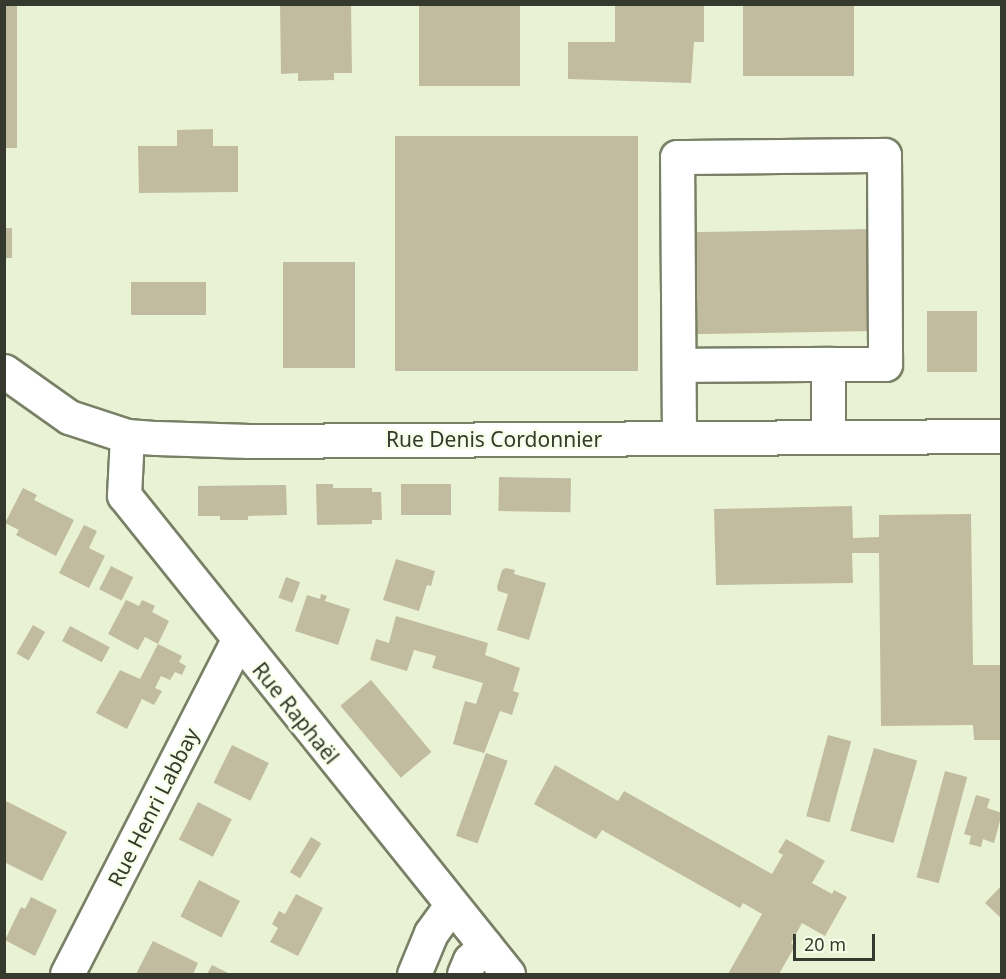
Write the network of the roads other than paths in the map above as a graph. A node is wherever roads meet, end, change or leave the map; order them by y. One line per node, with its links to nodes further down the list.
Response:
1 (828, 364): 2 (street); 2 (street); 6 (street)
2 (679, 365): 7 (street)
3 (4, 370): 4 (street, Rue Denis Cordonnier)
4 (127, 436): 7 (street, Rue Denis Cordonnier); 8 (street, Rue Raphaël)
5 (1002, 436): 6 (street, Rue Denis Cordonnier)
6 (828, 437): 7 (street, Rue Denis Cordonnier)
7 (679, 438)
8 (238, 640): 9 (street, Rue Raphaël); 11 (street, Rue Henri Labbay)
9 (451, 905): 10 (street, Rue Raphaël); 12 (street)
10 (485, 946): 13 (street); 14 (street, Rue Raphaël)
11 (67, 975)
12 (414, 975)
13 (464, 975)
14 (508, 975)

